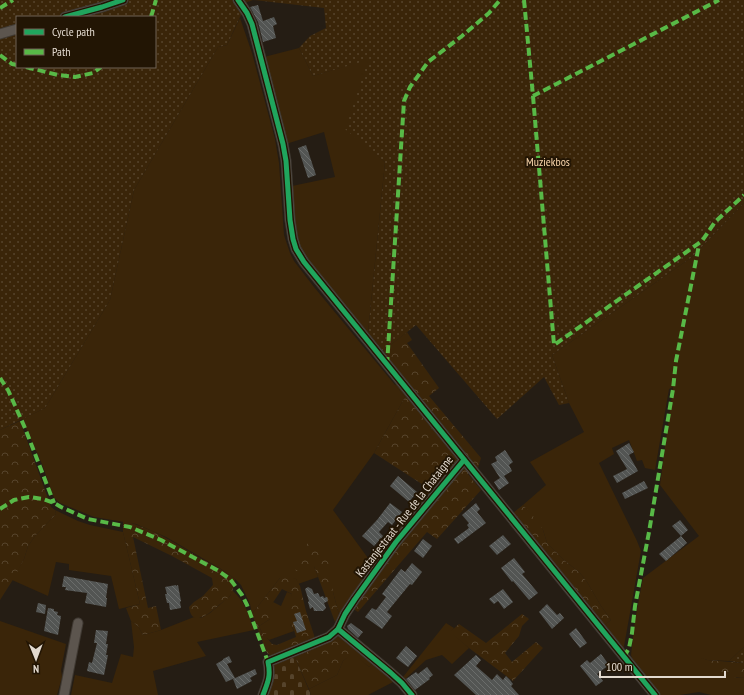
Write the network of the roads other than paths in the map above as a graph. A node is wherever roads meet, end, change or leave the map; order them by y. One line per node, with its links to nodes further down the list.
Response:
1 (123, 0): 3 (street)
2 (238, 0): 6 (street)
3 (69, 16)
4 (16, 29): 5 (street)
5 (0, 34)
6 (464, 460): 8 (street, Kastanjestraat - Rue de la Chataigne); 12 (street)
7 (78, 623): 9 (street)
8 (338, 629): 10 (street, Kastanjestraat - Rue de la Chataigne); 11 (street)
9 (64, 695)
10 (263, 695)
11 (412, 695)
12 (655, 695)

